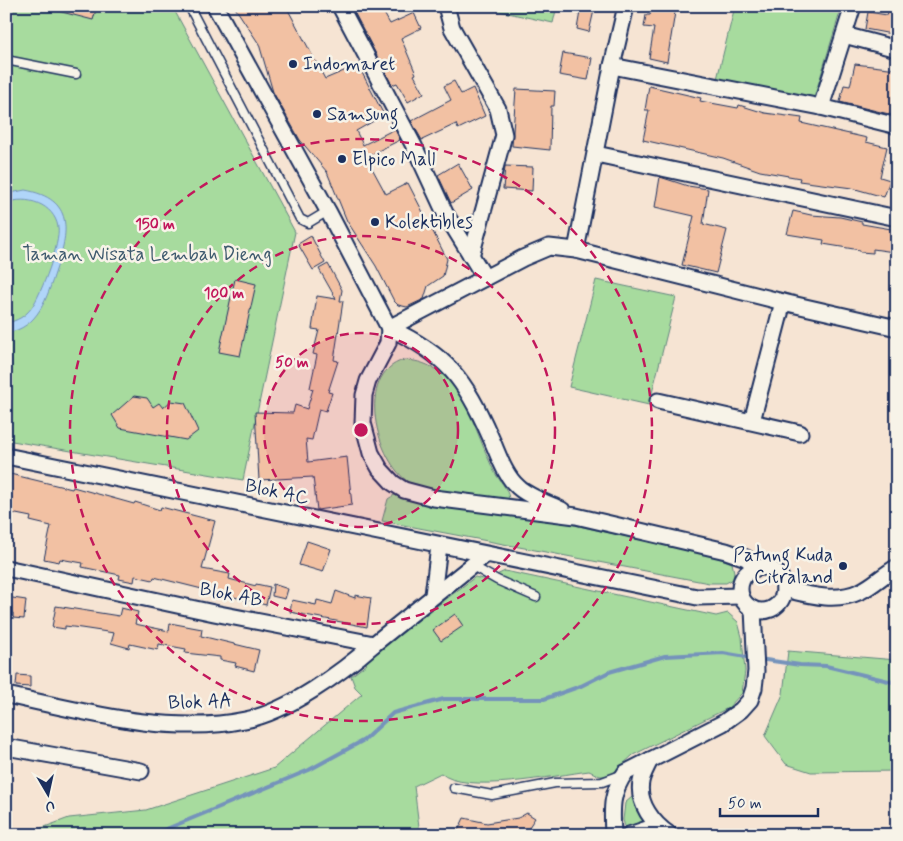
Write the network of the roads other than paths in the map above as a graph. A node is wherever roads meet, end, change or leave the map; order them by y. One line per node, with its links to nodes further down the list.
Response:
1 (189, 6): 15 (lane)
2 (215, 6): 15 (street)
3 (340, 6): 18 (street)
4 (446, 6): 18 (street)
5 (626, 6): 10 (street)
6 (853, 6): 7 (street)
7 (844, 35): 8 (street); 12 (street)
8 (897, 48)
9 (6, 60): 11 (lane)
10 (612, 66): 12 (street); 14 (street)
11 (76, 74)
12 (821, 108): 13 (street)
13 (897, 126)
14 (596, 154): 16 (street); 17 (street)
15 (328, 210): 21 (street)
16 (897, 218)
17 (576, 250): 19 (street); 20 (street)
18 (471, 256): 19 (street)
19 (485, 278): 21 (street)
20 (782, 302): 22 (street); 24 (street)
21 (389, 328): 27 (street); 28 (street)
22 (897, 328)
23 (658, 401): 24 (street)
24 (752, 421): 25 (street)
25 (800, 433)
26 (6, 456): 30 (street, Blok AC)
27 (518, 487): 28 (street); 29 (street)
28 (512, 509): 29 (street)
29 (576, 516): 35 (street)
30 (439, 546): 31 (street, Blok AC); 37 (street)
31 (484, 555): 32 (street); 39 (street, Blok AC)
32 (471, 565): 37 (street); 38 (lane)
33 (897, 567): 36 (street)
34 (6, 568): 41 (street, Blok AB)
35 (758, 568): 36 (street); 39 (street)
36 (784, 589): 40 (street)
37 (433, 595): 41 (street)
38 (536, 596)
39 (741, 596): 40 (street)
40 (753, 609): 44 (street)
41 (374, 644): 42 (street, Blok AA)
42 (6, 695)
43 (6, 747): 45 (street)
44 (650, 760): 46 (street); 48 (street)
45 (141, 772)
46 (625, 773): 47 (lane); 49 (street)
47 (454, 788)
48 (664, 830): 50 (street)
49 (613, 835)
50 (630, 835)

